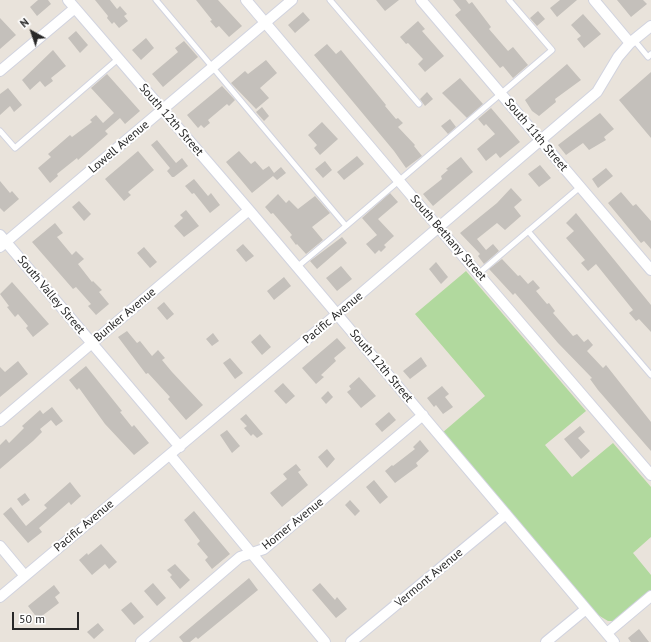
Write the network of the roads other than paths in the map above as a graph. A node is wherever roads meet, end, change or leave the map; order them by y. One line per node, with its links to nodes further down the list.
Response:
1 (156, 0): 14 (lane)
2 (246, 0): 9 (street, South Bethany Street)
3 (292, 0): 9 (street, Lowell Avenue)
4 (330, 0): 17 (lane)
5 (421, 0): 16 (street, South 11th Street)
6 (509, 0): 16 (lane)
7 (594, 0): 11 (street)
8 (72, 4): 13 (street, South 12th Street); 15 (street)
9 (265, 23): 14 (street, Lowell Avenue); 21 (street, South Bethany Street)
10 (651, 26): 11 (street, Pacific Avenue)
11 (632, 42): 12 (lane); 20 (street, Pacific Avenue)
12 (651, 54)
13 (118, 59): 18 (street, South 12th Street); 19 (lane)
14 (213, 68): 18 (street, Lowell Avenue); 24 (lane)
15 (0, 71)
16 (501, 95): 20 (street, South 11th Street); 21 (lane)
17 (419, 104)
18 (163, 111): 23 (street, South 12th Street); 27 (street, Lowell Avenue)
19 (0, 131)
20 (540, 140): 22 (street, South 11th Street); 25 (street, Pacific Avenue)
21 (399, 181): 24 (lane); 25 (street, South Bethany Street)
22 (580, 187): 26 (lane); 29 (street, South 11th Street)
23 (249, 210): 28 (street, South 12th Street); 32 (street, Bunker Avenue)
24 (346, 226): 28 (lane)
25 (438, 227): 30 (street, South Bethany Street); 31 (street, Pacific Avenue)
26 (528, 231): 30 (lane); 33 (lane)
27 (2, 241): 32 (street, South Valley Street)
28 (297, 266): 31 (street, South 12th Street)
29 (651, 270)
30 (478, 274): 38 (street, South Bethany Street)
31 (337, 314): 34 (street, South 12th Street); 36 (street, Pacific Avenue)
32 (92, 343): 35 (street, Bunker Avenue); 36 (street, South Valley Street)
33 (651, 375)
34 (423, 415): 39 (street, South 12th Street); 41 (street, Homer Avenue)
35 (0, 421)
36 (180, 447): 37 (street, Pacific Avenue)
37 (170, 455): 41 (street); 42 (street, Pacific Avenue)
38 (651, 475)
39 (506, 514): 45 (street, South 12th Street); 49 (street, Vermont Avenue)
40 (0, 546): 42 (street)
41 (252, 554): 47 (street, Homer Avenue); 48 (street)
42 (25, 576): 44 (street, Pacific Avenue)
43 (651, 596): 46 (street)
44 (0, 597)
45 (586, 609): 46 (street, South 12th Street); 50 (street)
46 (607, 633): 51 (street, South 12th Street)
47 (141, 642)
48 (325, 642)
49 (351, 642)
50 (546, 642)
51 (614, 642)

